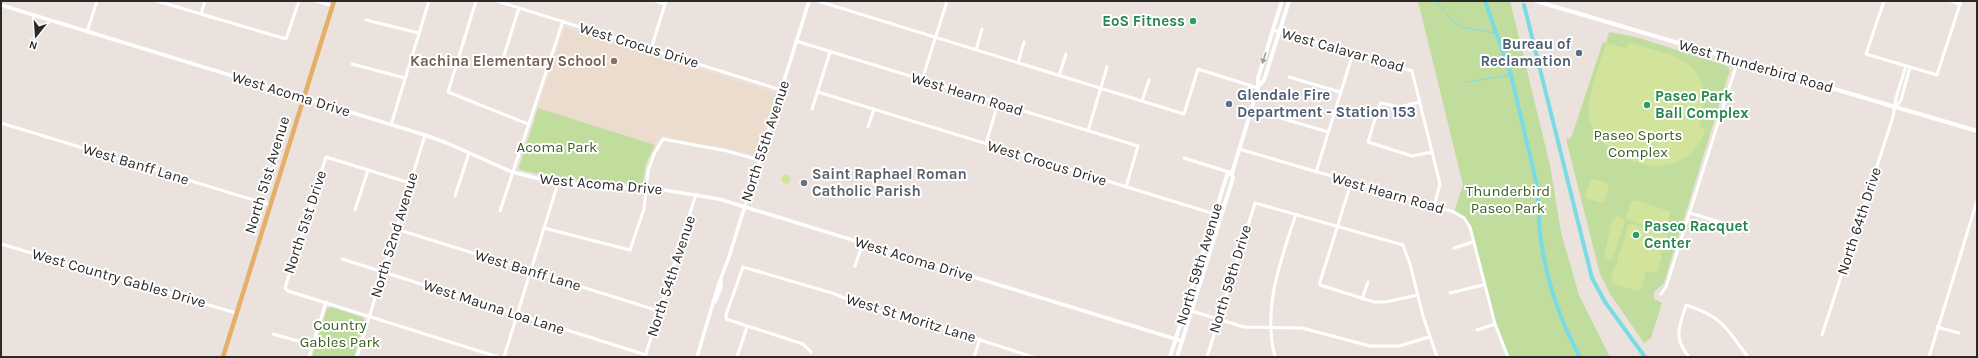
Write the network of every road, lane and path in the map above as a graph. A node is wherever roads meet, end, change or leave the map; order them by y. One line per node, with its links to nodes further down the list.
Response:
1 (97, 1): 29 (street)
2 (157, 1): 23 (street)
3 (205, 1): 23 (street)
4 (299, 1): 23 (street)
5 (316, 1): 20 (street)
6 (430, 1): 30 (street)
7 (476, 1): 67 (street)
8 (497, 1): 22 (street, West Crocus Drive)
9 (655, 1): 19 (street)
10 (809, 1): 32 (street, North 55th Avenue)
11 (818, 1): 31 (street)
12 (947, 1): 31 (street)
13 (1282, 1): 27 (main road, North 59th Avenue)
14 (1289, 1): 28 (main road, North 59th Avenue)
15 (1536, 1): 39 (main road, West Thunderbird Road)
16 (1884, 1): 43 (street)
17 (1951, 1): 18 (street)
18 (1960, 2): 45 (street)
19 (666, 3): 34 (street)
20 (334, 4): 58 (main road, North 51st Avenue)
21 (1, 5): 29 (street, West Acoma Drive)
22 (519, 8): 25 (street, West Crocus Drive); 40 (street)
23 (201, 14)
24 (366, 20): 30 (street)
25 (563, 21): 34 (street, West Crocus Drive); 67 (street)
26 (982, 29): 35 (street)
27 (1273, 30): 28 (street, West Calavar Road); 53 (main road, North 59th Avenue, one-way to 53)
28 (1279, 31): 37 (street, West Calavar Road); 53 (main road, North 59th Avenue)
29 (87, 32): 58 (street, West Acoma Drive)
30 (419, 33): 48 (street)
31 (936, 38): 35 (street); 49 (street)
32 (796, 41): 36 (street, West Hearn Road); 55 (street, North 55th Avenue)
33 (1024, 42): 41 (street)
34 (651, 49): 55 (street, West Crocus Drive)
35 (976, 50): 41 (street)
36 (830, 52): 49 (street, West Hearn Road); 56 (street)
37 (1353, 53): 57 (street); 60 (street, West Calavar Road)
38 (1066, 54): 46 (street)
39 (1738, 60): 62 (main road, West Thunderbird Road); 97 (street)
40 (502, 62)
41 (1018, 63): 46 (street)
42 (352, 64): 48 (street)
43 (1906, 66): 45 (street); 51 (street, North 64th Drive)
44 (1107, 67): 54 (street)
45 (1910, 67): 52 (street, North 64th Drive)
46 (1059, 76): 54 (street)
47 (1289, 77): 57 (street)
48 (405, 78): 68 (street)
49 (922, 80): 61 (street, West Hearn Road)
50 (1148, 80): 59 (street)
51 (1900, 82): 52 (street); 62 (street, North 64th Drive)
52 (1906, 84): 62 (street, North 64th Drive)
53 (1258, 88): 59 (street); 75 (main road, North 59th Avenue)
54 (1101, 89): 59 (street); 70 (street)
55 (781, 90): 79 (street, North 55th Avenue)
56 (818, 92): 63 (street); 64 (street, West Crocus Drive)
57 (1340, 92): 72 (street)
58 (304, 98): 68 (street, West Acoma Drive); 92 (main road, North 51st Avenue)
59 (1142, 101)
60 (1420, 102): 76 (street); 76 (street)
61 (998, 103): 70 (street, West Hearn Road); 74 (street)
62 (1896, 107): 71 (main road, West Thunderbird Road); 134 (street, North 64th Drive)
63 (812, 109)
64 (874, 109): 69 (street); 74 (street, West Crocus Drive)
65 (1278, 117): 72 (street)
66 (1, 123): 92 (street, West Banff Lane)
67 (528, 124): 81 (street)
68 (391, 125): 73 (street, West Acoma Drive)
69 (868, 127)
70 (1088, 130): 87 (street, West Hearn Road)
71 (1977, 130)
72 (1328, 132): 82 (street)
73 (425, 135): 77 (street, West Acoma Drive); 84 (street, North 52nd Avenue)
74 (986, 144): 87 (street, West Crocus Drive)
75 (1239, 150): 82 (street, West Hearn Road); 83 (main road, North 59th Avenue)
76 (1432, 152): 94 (street)
77 (469, 153): 81 (street, West Acoma Drive); 90 (street)
78 (1184, 158): 83 (street)
79 (759, 160): 88 (street); 93 (street, North 55th Avenue)
80 (368, 170): 84 (street); 95 (street); 119 (street, North 51st Drive)
81 (512, 172): 85 (street, West Acoma Drive); 96 (street)
82 (1316, 172): 86 (street, West Hearn Road)
83 (1232, 173): 98 (main road, North 59th Avenue); 100 (main road, North 59th Avenue)
84 (410, 183): 103 (street, North 52nd Avenue)
85 (558, 183): 88 (street, West Acoma Drive); 102 (street)
86 (1351, 183): 94 (street, West Hearn Road); 101 (street)
87 (1126, 187): 98 (street, West Crocus Drive)
88 (646, 189): 89 (street, West Acoma Drive); 102 (street)
89 (696, 194): 93 (street, West Acoma Drive); 121 (street, North 54th Avenue)
90 (455, 196)
91 (1977, 201): 129 (street)
92 (270, 205): 123 (main road, North 51st Avenue)
93 (744, 206): 106 (street, West Acoma Drive); 147 (street, North 55th Avenue)
94 (1434, 206): 105 (street, West Hearn Road)
95 (355, 210)
96 (500, 211)
97 (1690, 213): 104 (street); 116 (street)
98 (1214, 214): 100 (street, West Crocus Drive); 120 (main road, North 59th Avenue)
99 (1296, 214): 101 (street); 126 (street, North 59th Drive); 130 (street)
100 (1221, 216): 122 (main road, North 59th Avenue)
101 (1337, 226): 117 (street); 118 (street)
102 (544, 228): 111 (street)
103 (396, 229): 111 (street, West Banff Lane); 112 (street, North 52nd Avenue)
104 (1749, 231)
105 (1473, 242): 108 (street); 114 (street, West Hearn Road)
106 (863, 243): 110 (street); 137 (street, West Acoma Drive)
107 (1, 244): 123 (street, West Country Gables Drive)
108 (1454, 248)
109 (342, 259): 112 (street, West Mauna Loa Lane)
110 (855, 266)
111 (531, 271): 121 (street, West Banff Lane); 124 (street)
112 (382, 272): 124 (street, West Mauna Loa Lane); 125 (street, North 52nd Avenue)
113 (1368, 282): 118 (street)
114 (1484, 285): 115 (street); 127 (street, West Hearn Road)
115 (1450, 293)
116 (1661, 294)
117 (1418, 296): 118 (street); 135 (street)
118 (1362, 299)
119 (326, 302): 125 (street); 139 (street)
120 (1185, 309): 122 (street); 137 (main road, North 59th Avenue)
121 (659, 311): 141 (street, North 54th Avenue)
122 (1191, 311): 126 (street); 138 (main road, North 59th Avenue)
123 (236, 313): 142 (main road, North 51st Avenue)
124 (517, 315): 141 (street, West Mauna Loa Lane); 146 (street)
125 (369, 316): 144 (street, North 52nd Avenue); 145 (street)
126 (1218, 319): 130 (street); 153 (street, North 59th Drive)
127 (1495, 324): 131 (street); 156 (street, West Hearn Road)
128 (747, 327): 136 (street, West St Moritz Lane); 140 (street); 148 (street)
129 (1937, 327): 133 (street); 159 (street)
130 (1270, 328): 135 (street); 154 (street)
131 (1477, 330)
132 (273, 334): 139 (street)
133 (1959, 334)
134 (1822, 335)
135 (1430, 337): 155 (street)
136 (980, 339): 149 (street); 150 (street, West St Moritz Lane)
137 (1175, 339): 138 (street, West Acoma Drive); 151 (main road, North 59th Avenue)
138 (1182, 341): 152 (main road, North 59th Avenue)
139 (312, 346): 143 (street)
140 (811, 352)
141 (645, 356)
142 (223, 357)
143 (309, 357)
144 (357, 357)
145 (498, 357)
146 (504, 357)
147 (697, 357)
148 (737, 357)
149 (974, 357)
150 (1033, 357)
151 (1170, 357)
152 (1177, 357)
153 (1207, 357)
154 (1274, 357)
155 (1437, 357)
156 (1508, 357)
157 (1689, 357): 158 (street)
158 (1748, 357)
159 (1929, 357)

